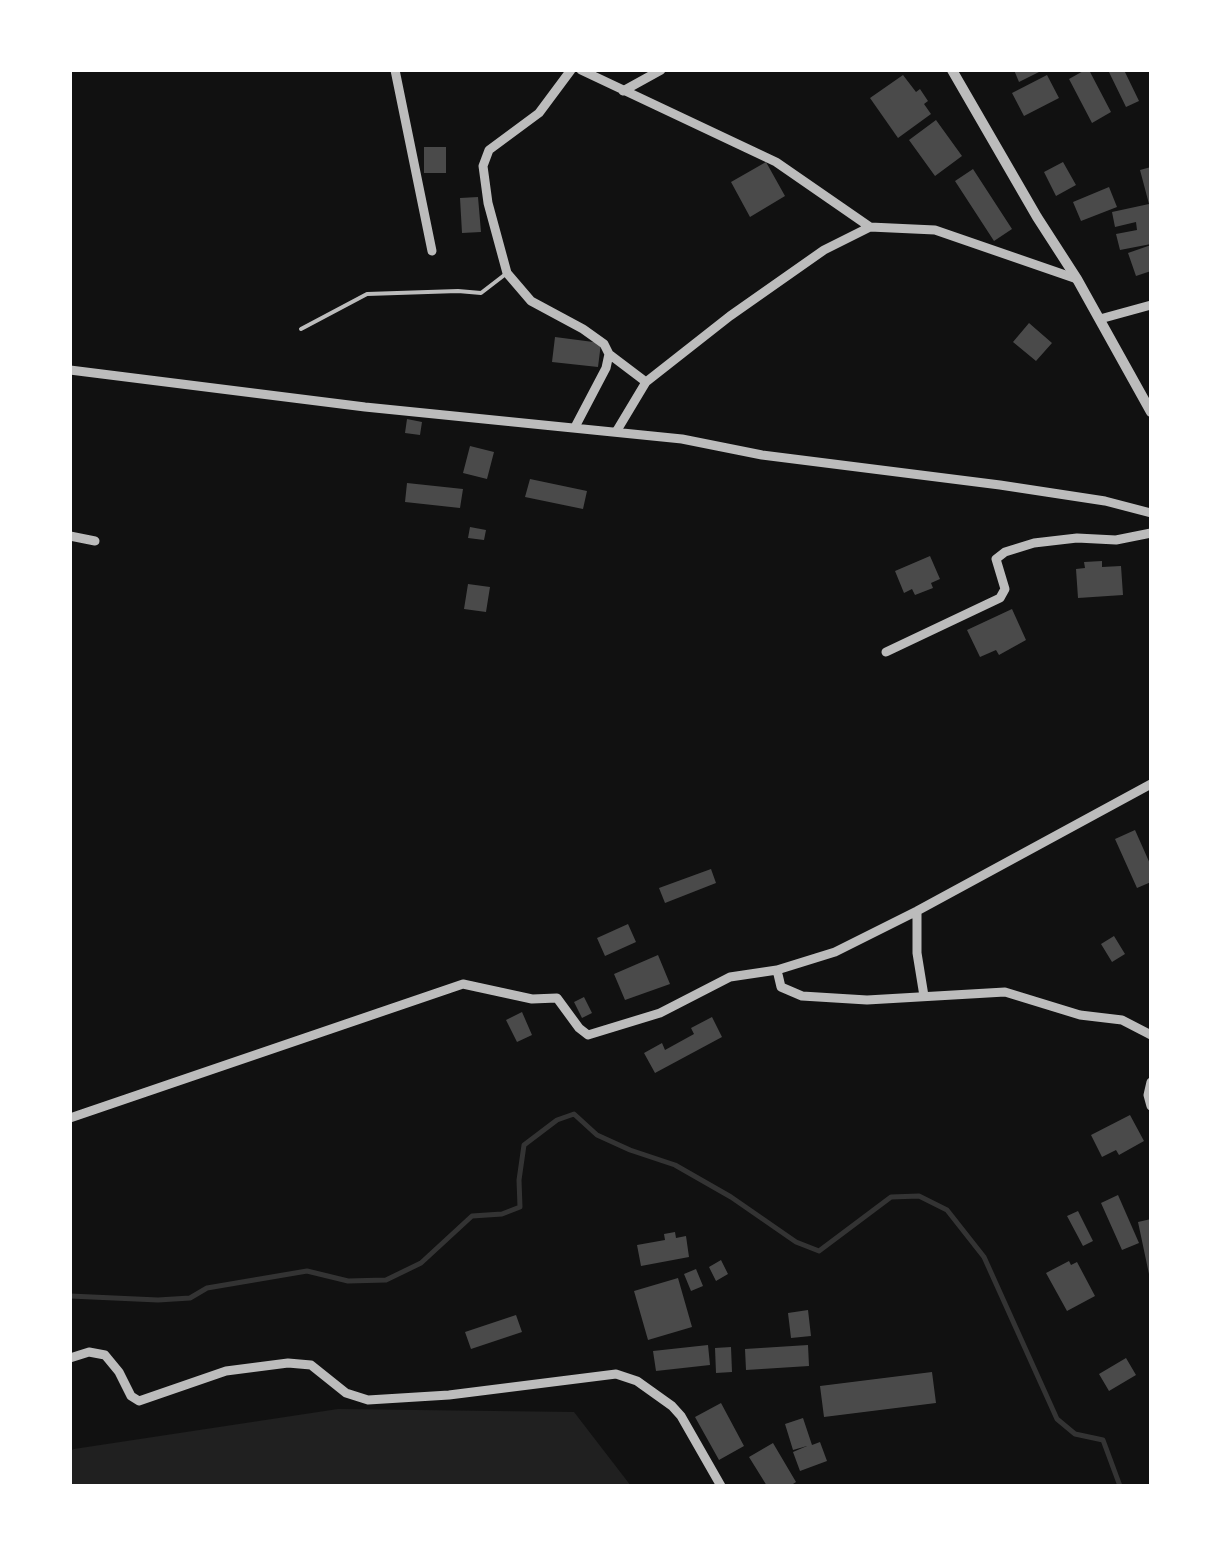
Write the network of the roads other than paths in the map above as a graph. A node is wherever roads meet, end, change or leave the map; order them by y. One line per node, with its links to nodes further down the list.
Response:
1 (395, 70): 8 (street)
2 (571, 70): 9 (street)
3 (581, 70): 6 (street)
4 (661, 70): 6 (street)
5 (952, 70): 10 (street)
6 (623, 91): 7 (street)
7 (870, 227): 10 (street); 16 (street)
8 (432, 251)
9 (507, 273): 13 (lane); 14 (street)
10 (1078, 279): 12 (street)
11 (1151, 305): 12 (street)
12 (1100, 319): 17 (street)
13 (301, 330)
14 (609, 354): 16 (street); 18 (street)
15 (70, 370): 18 (street)
16 (646, 382): 19 (street)
17 (1151, 412)
18 (575, 427): 19 (street)
19 (616, 432): 20 (street)
20 (1151, 512)
21 (1151, 532): 24 (street)
22 (70, 536): 23 (street)
23 (95, 541)
24 (886, 652)
25 (1151, 784): 26 (street)
26 (917, 911): 27 (street); 28 (street)
27 (778, 970): 28 (street); 32 (street)
28 (924, 996): 29 (street)
29 (1151, 1035)
30 (1151, 1082): 31 (street)
31 (1151, 1106)
32 (70, 1118)
33 (70, 1358): 34 (street)
34 (721, 1486)

